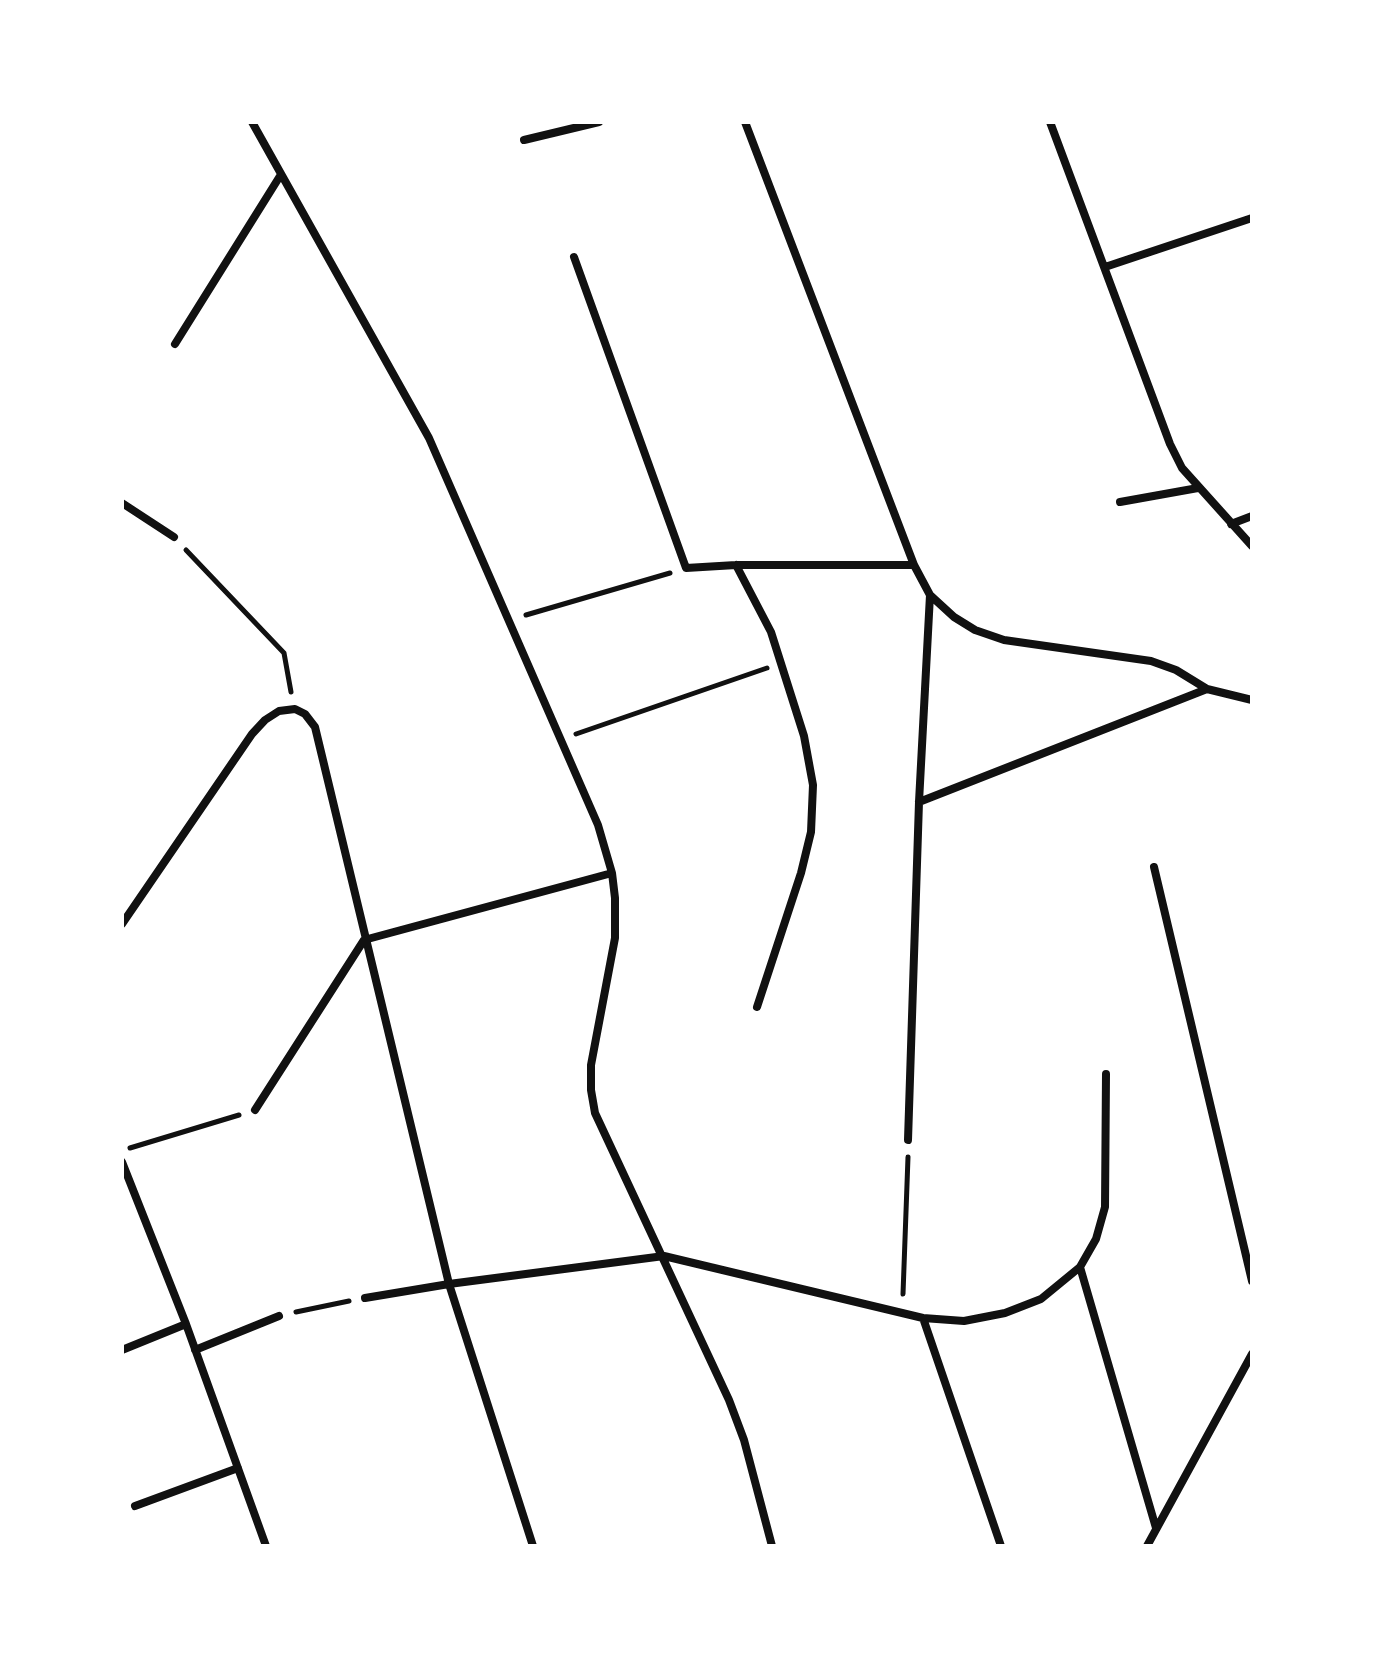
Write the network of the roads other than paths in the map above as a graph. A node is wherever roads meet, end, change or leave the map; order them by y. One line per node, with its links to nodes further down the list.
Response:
1 (252, 122): 6 (street)
2 (599, 122): 5 (street)
3 (745, 122): 19 (street)
4 (1050, 122): 9 (street)
5 (524, 140)
6 (280, 176): 10 (street); 25 (street)
7 (1252, 218): 9 (street)
8 (574, 257): 18 (street)
9 (1105, 267): 11 (street)
10 (175, 344)
11 (1198, 488): 12 (street); 15 (street)
12 (1120, 502)
13 (122, 503): 16 (street)
14 (1252, 516): 15 (street)
15 (1231, 524): 17 (street)
16 (174, 537)
17 (1252, 546)
18 (736, 565): 19 (street); 28 (street)
19 (914, 565): 20 (street)
20 (930, 595): 21 (street); 23 (street)
21 (1207, 689): 22 (street); 23 (street)
22 (1252, 700)
23 (919, 802): 31 (street)
24 (1154, 867): 35 (street)
25 (612, 873): 27 (street); 33 (street)
26 (122, 924): 27 (street)
27 (364, 940): 30 (street); 36 (street)
28 (757, 1007)
29 (1106, 1074): 34 (street)
30 (255, 1110)
31 (908, 1140)
32 (122, 1162): 40 (street)
33 (664, 1256): 36 (street); 39 (street); 49 (street)
34 (1080, 1267): 39 (street); 46 (street)
35 (1252, 1281)
36 (449, 1284): 37 (street); 48 (street)
37 (365, 1298)
38 (279, 1316): 42 (street)
39 (923, 1318): 50 (street)
40 (186, 1324): 41 (street); 42 (street)
41 (122, 1350)
42 (195, 1350): 44 (street)
43 (1252, 1354): 46 (street)
44 (238, 1468): 45 (street); 47 (street)
45 (135, 1506)
46 (1156, 1528): 51 (street)
47 (266, 1546)
48 (533, 1546)
49 (772, 1546)
50 (1001, 1546)
51 (1147, 1546)

